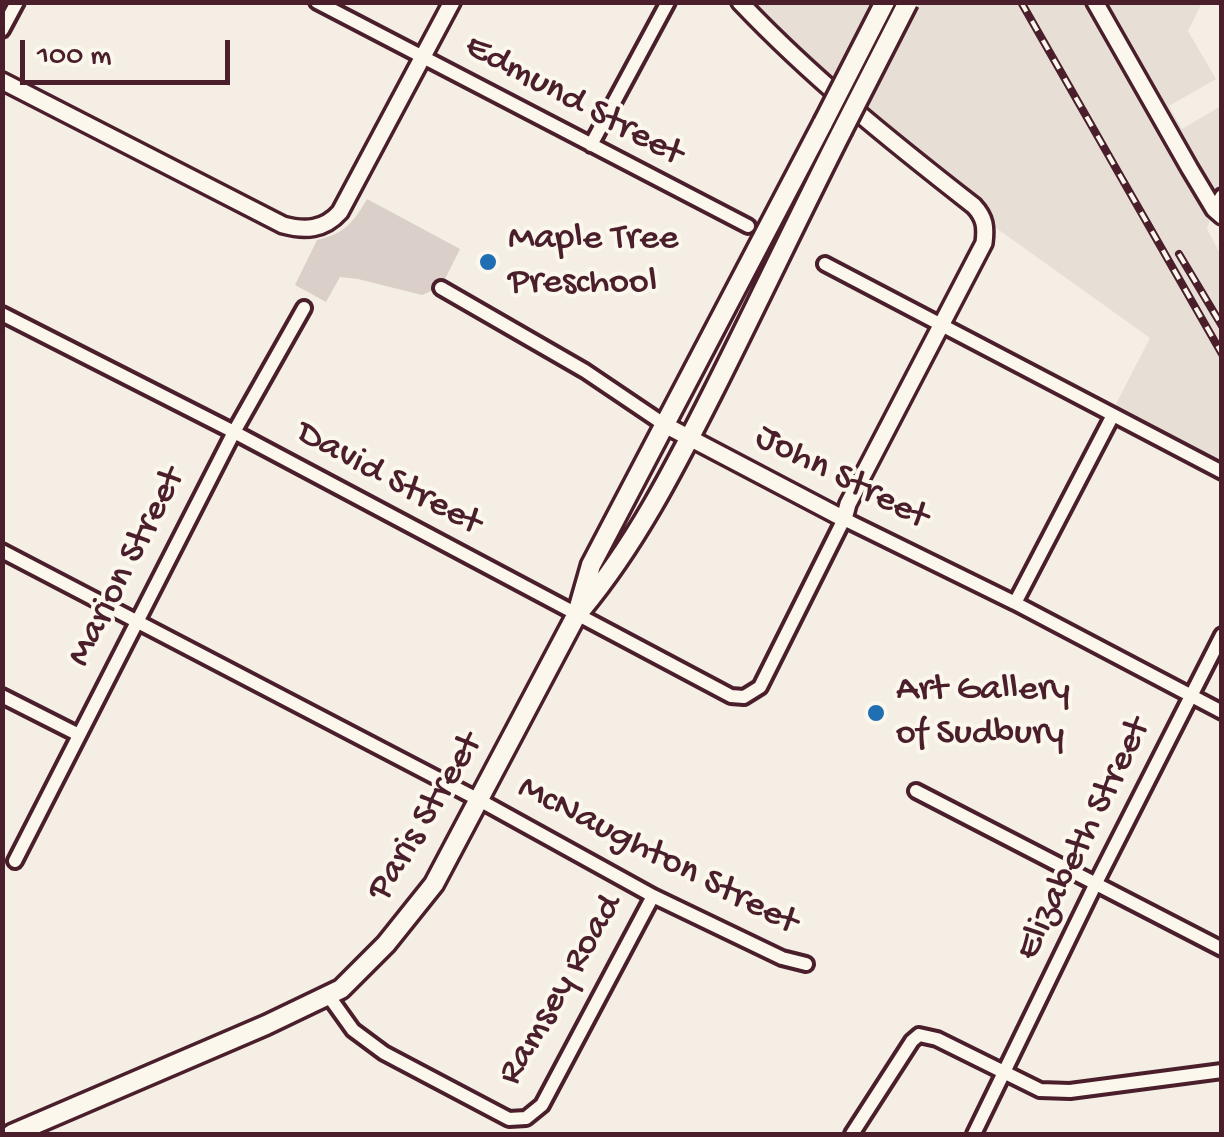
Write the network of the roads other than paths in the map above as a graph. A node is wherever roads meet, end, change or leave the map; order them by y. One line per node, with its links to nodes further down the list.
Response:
1 (17, 2): 9 (street)
2 (317, 2): 10 (street, Edmund Street)
3 (452, 2): 10 (street)
4 (668, 2): 12 (street)
5 (740, 2): 19 (street)
6 (885, 2): 21 (main road, Paris Street, bridge)
7 (908, 2): 23 (main road, Paris Street, bridge)
8 (1095, 2): 13 (street)
9 (2, 30)
10 (424, 57): 11 (street); 12 (street, Edmund Street)
11 (2, 81)
12 (591, 145): 14 (street, Edmund Street)
13 (1219, 207)
14 (748, 226)
15 (825, 264): 19 (street)
16 (440, 288): 21 (street, John Street)
17 (304, 308): 22 (street, Marion Street)
18 (2, 314): 22 (street, David Street)
19 (941, 324): 20 (street); 25 (street)
20 (1114, 415): 24 (street); 27 (street)
21 (665, 425): 23 (street, John Street); 28 (main road, Paris Street)
22 (234, 432): 28 (street, David Street); 29 (street, Marion Street)
23 (690, 438): 25 (street, John Street); 28 (main road, Paris Street)
24 (1222, 472)
25 (844, 519): 27 (street, John Street); 28 (street, David Street)
26 (2, 551): 29 (street, McNaughton Street)
27 (1016, 603): 31 (street, John Street)
28 (577, 614): 36 (main road, Paris Street)
29 (138, 621): 34 (street, Marion Street); 36 (street, McNaughton Street)
30 (1222, 635): 31 (street, Elizabeth Street)
31 (1190, 694): 33 (street, John Street); 38 (street, Elizabeth Street)
32 (2, 696): 34 (street)
33 (1222, 712)
34 (78, 734): 37 (street, Marion Street)
35 (916, 791): 38 (street)
36 (480, 801): 39 (street, McNaughton Street); 42 (main road, Paris Street)
37 (16, 861)
38 (1096, 883): 40 (street); 44 (street, Elizabeth Street)
39 (653, 896): 41 (street, McNaughton Street); 42 (street, Ramsey Road)
40 (1222, 949)
41 (806, 964)
42 (328, 995): 45 (main road, Paris Street)
43 (1222, 1071): 44 (street)
44 (1004, 1072): 46 (street); 47 (street, Elizabeth Street)
45 (12, 1134)
46 (852, 1134)
47 (974, 1134)

